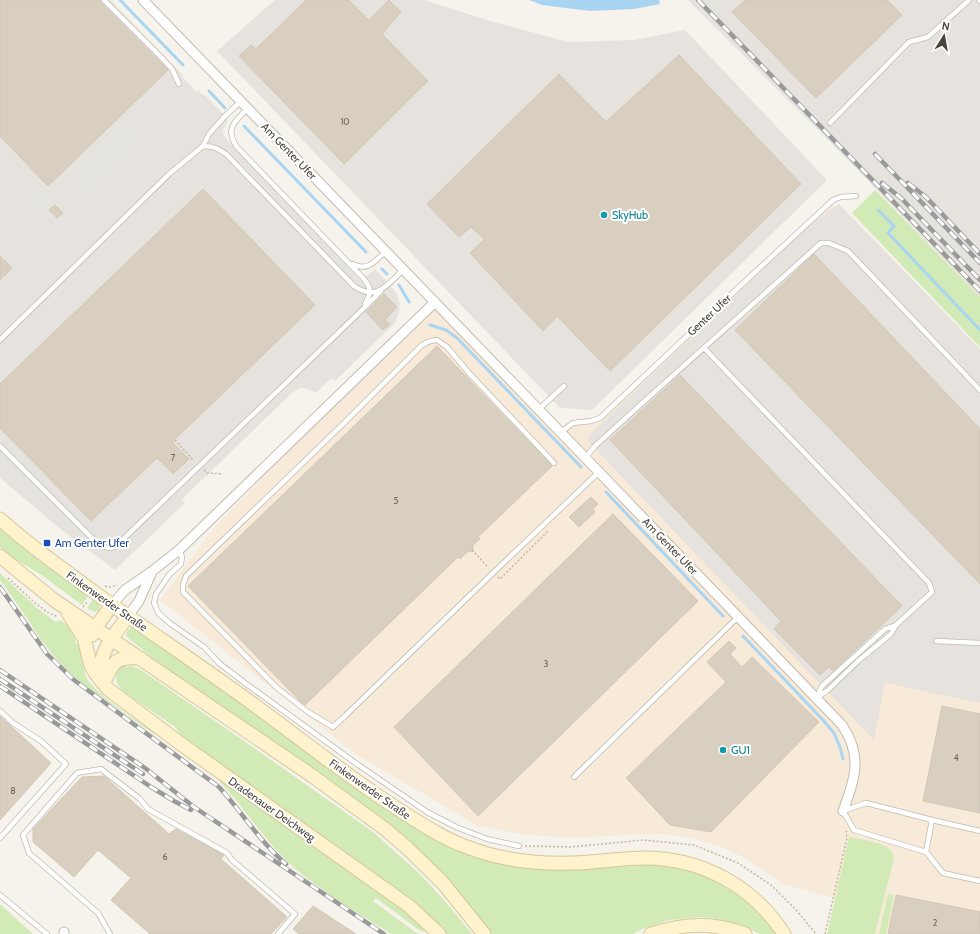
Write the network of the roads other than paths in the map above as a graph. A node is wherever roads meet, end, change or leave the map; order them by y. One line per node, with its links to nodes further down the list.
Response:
1 (104, 0): 4 (lane)
2 (143, 0): 5 (street, Am Genter Ufer)
3 (969, 0): 6 (lane)
4 (179, 84)
5 (244, 105): 7 (lane); 9 (street, Am Genter Ufer); 10 (lane)
6 (830, 122)
7 (202, 146): 13 (lane); 16 (lane)
8 (856, 196): 21 (lane, Genter Ufer)
9 (386, 251): 10 (lane); 11 (street, Am Genter Ufer)
10 (347, 261): 13 (lane)
11 (404, 269): 12 (lane); 14 (street, Am Genter Ufer)
12 (381, 291): 13 (lane); 15 (lane)
13 (370, 293): 15 (lane)
14 (435, 302): 20 (street, Am Genter Ufer); 27 (street)
15 (363, 309): 22 (lane)
16 (0, 340)
17 (704, 348): 19 (lane); 23 (lane); 41 (lane)
18 (564, 386): 20 (lane)
19 (980, 390)
20 (539, 409): 21 (street, Am Genter Ufer)
21 (561, 432): 23 (street, Am Genter Ufer)
22 (0, 446)
23 (586, 457): 25 (street, Am Genter Ufer)
24 (554, 463): 25 (lane)
25 (600, 472): 33 (street, Am Genter Ufer)
26 (0, 519): 30 (main road, Finkenwerder Straße)
27 (179, 550): 29 (street); 48 (lane)
28 (0, 556): 31 (main road, Finkenwerder Straße)
29 (151, 572): 30 (street); 32 (street)
30 (112, 605): 32 (main road, Finkenwerder Straße); 34 (main road)
31 (63, 606): 34 (main road, Finkenwerder Straße); 38 (main road, Dradenauer Deichweg)
32 (128, 616): 35 (main road); 59 (main road, Finkenwerder Straße)
33 (738, 617): 41 (street, Am Genter Ufer); 43 (lane)
34 (95, 628): 35 (main road, Finkenwerder Straße); 38 (main road)
35 (112, 639): 39 (main road, Finkenwerder Straße); 40 (main road)
36 (936, 641): 37 (lane)
37 (980, 643)
38 (87, 648): 40 (main road, Dradenauer Deichweg)
39 (140, 658): 40 (main road); 56 (main road, Finkenwerder Straße)
40 (104, 684): 55 (main road, Dradenauer Deichweg)
41 (816, 698): 44 (street, Am Genter Ufer)
42 (0, 711): 47 (lane)
43 (574, 777)
44 (842, 811): 45 (lane); 49 (lane)
45 (932, 820): 46 (lane); 49 (lane)
46 (980, 831)
47 (0, 838)
48 (519, 846)
49 (926, 852): 50 (lane)
50 (980, 881)
51 (0, 895): 52 (lane)
52 (47, 934)
53 (110, 934): 54 (lane)
54 (278, 934)
55 (440, 934)
56 (484, 934)
57 (651, 934): 58 (main road)
58 (745, 934)
59 (784, 934)

